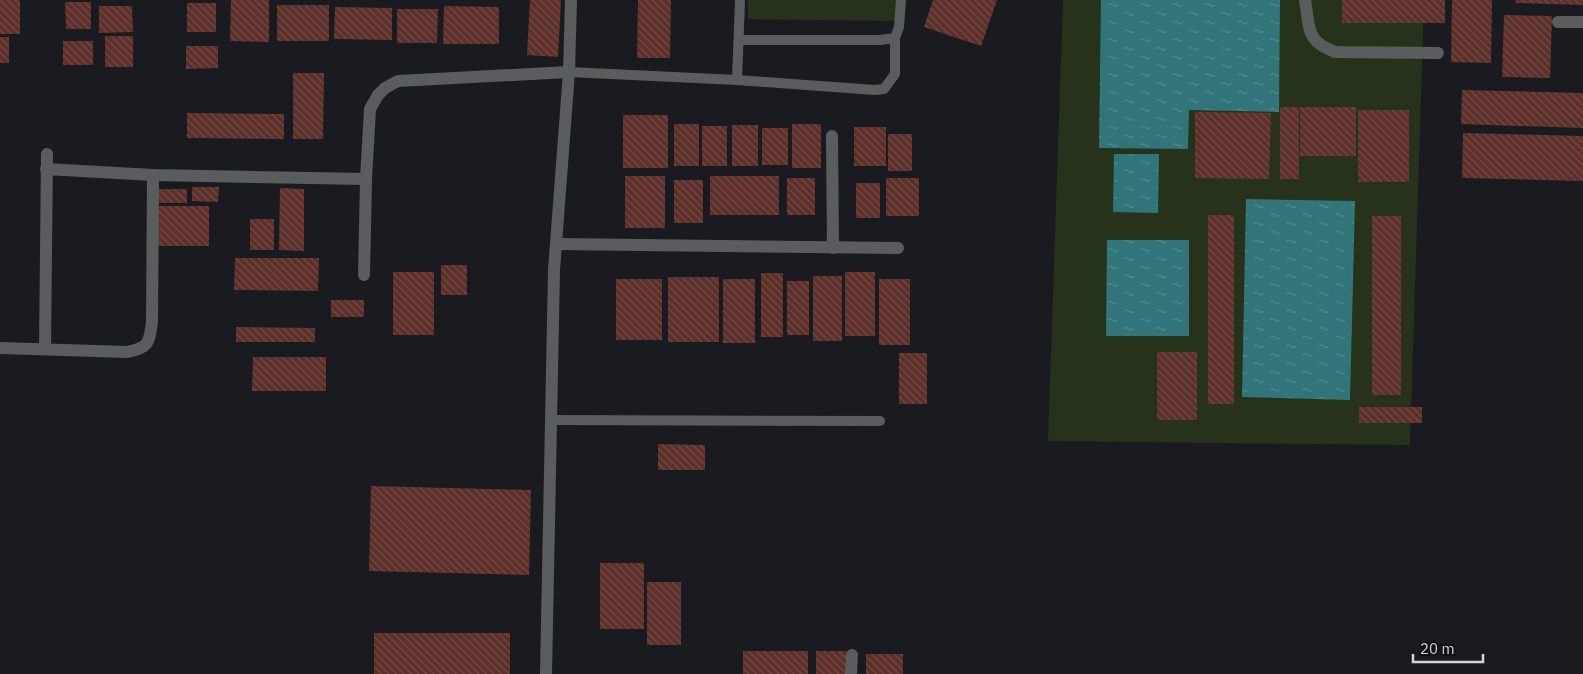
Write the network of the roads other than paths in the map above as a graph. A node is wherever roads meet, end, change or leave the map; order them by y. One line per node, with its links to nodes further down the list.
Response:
1 (571, 0): 10 (street)
2 (740, 0): 8 (lane)
3 (901, 0): 7 (lane)
4 (1304, 0): 9 (street)
5 (1558, 22): 6 (street)
6 (1583, 22)
7 (895, 38): 8 (lane); 11 (lane)
8 (738, 40): 11 (lane)
9 (1438, 53)
10 (569, 72): 11 (lane); 16 (street); 17 (street)
11 (737, 80)
12 (832, 136): 18 (street)
13 (47, 154): 14 (street)
14 (46, 169): 15 (street); 22 (street)
15 (153, 175): 16 (street); 22 (street)
16 (366, 179): 20 (street)
17 (557, 244): 18 (street); 23 (street)
18 (832, 248): 19 (street)
19 (898, 248)
20 (364, 275)
21 (0, 348): 22 (street)
22 (45, 349)
23 (550, 420): 24 (lane); 26 (street)
24 (880, 421)
25 (852, 655): 27 (street)
26 (546, 674)
27 (851, 674)

